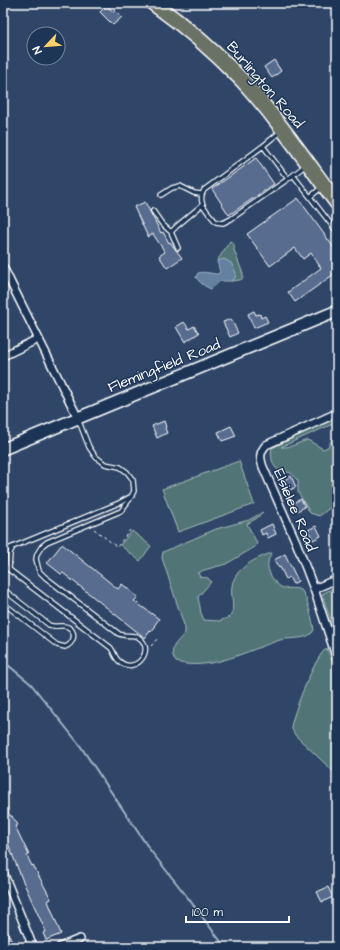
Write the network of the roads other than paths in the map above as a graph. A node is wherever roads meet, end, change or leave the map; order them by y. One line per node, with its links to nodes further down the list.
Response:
1 (153, 3): 2 (highway, Burlington Road)
2 (282, 130): 3 (lane); 4 (highway, Burlington Road)
3 (263, 146): 6 (lane); 8 (lane)
4 (308, 164): 5 (lane); 7 (highway, Burlington Road)
5 (293, 175): 6 (lane); 10 (lane)
6 (288, 179): 12 (lane)
7 (324, 185): 10 (lane); 11 (highway, Burlington Road)
8 (201, 194): 9 (lane); 12 (lane)
9 (160, 195)
10 (310, 197): 14 (lane)
11 (337, 202)
12 (202, 205): 15 (lane)
13 (153, 211): 15 (lane)
14 (336, 230)
15 (171, 232): 16 (lane)
16 (178, 248)
17 (3, 267): 19 (street)
18 (335, 314): 22 (street, Flemingfield Road)
19 (38, 339): 20 (street); 22 (street)
20 (3, 356)
21 (337, 413): 31 (street, Elsielee Road)
22 (78, 418): 23 (street, Flemingfield Road); 24 (lane)
23 (3, 449)
24 (132, 495): 25 (lane); 28 (lane)
25 (13, 547): 26 (lane); 28 (lane)
26 (3, 551)
27 (3, 566): 28 (lane)
28 (9, 569)
29 (337, 579): 31 (street)
30 (3, 589): 32 (lane)
31 (314, 590): 33 (street, Elsielee Road)
32 (3, 603)
33 (337, 659)
34 (3, 872): 36 (street)
35 (80, 939): 37 (street)
36 (34, 947)
37 (60, 947)

